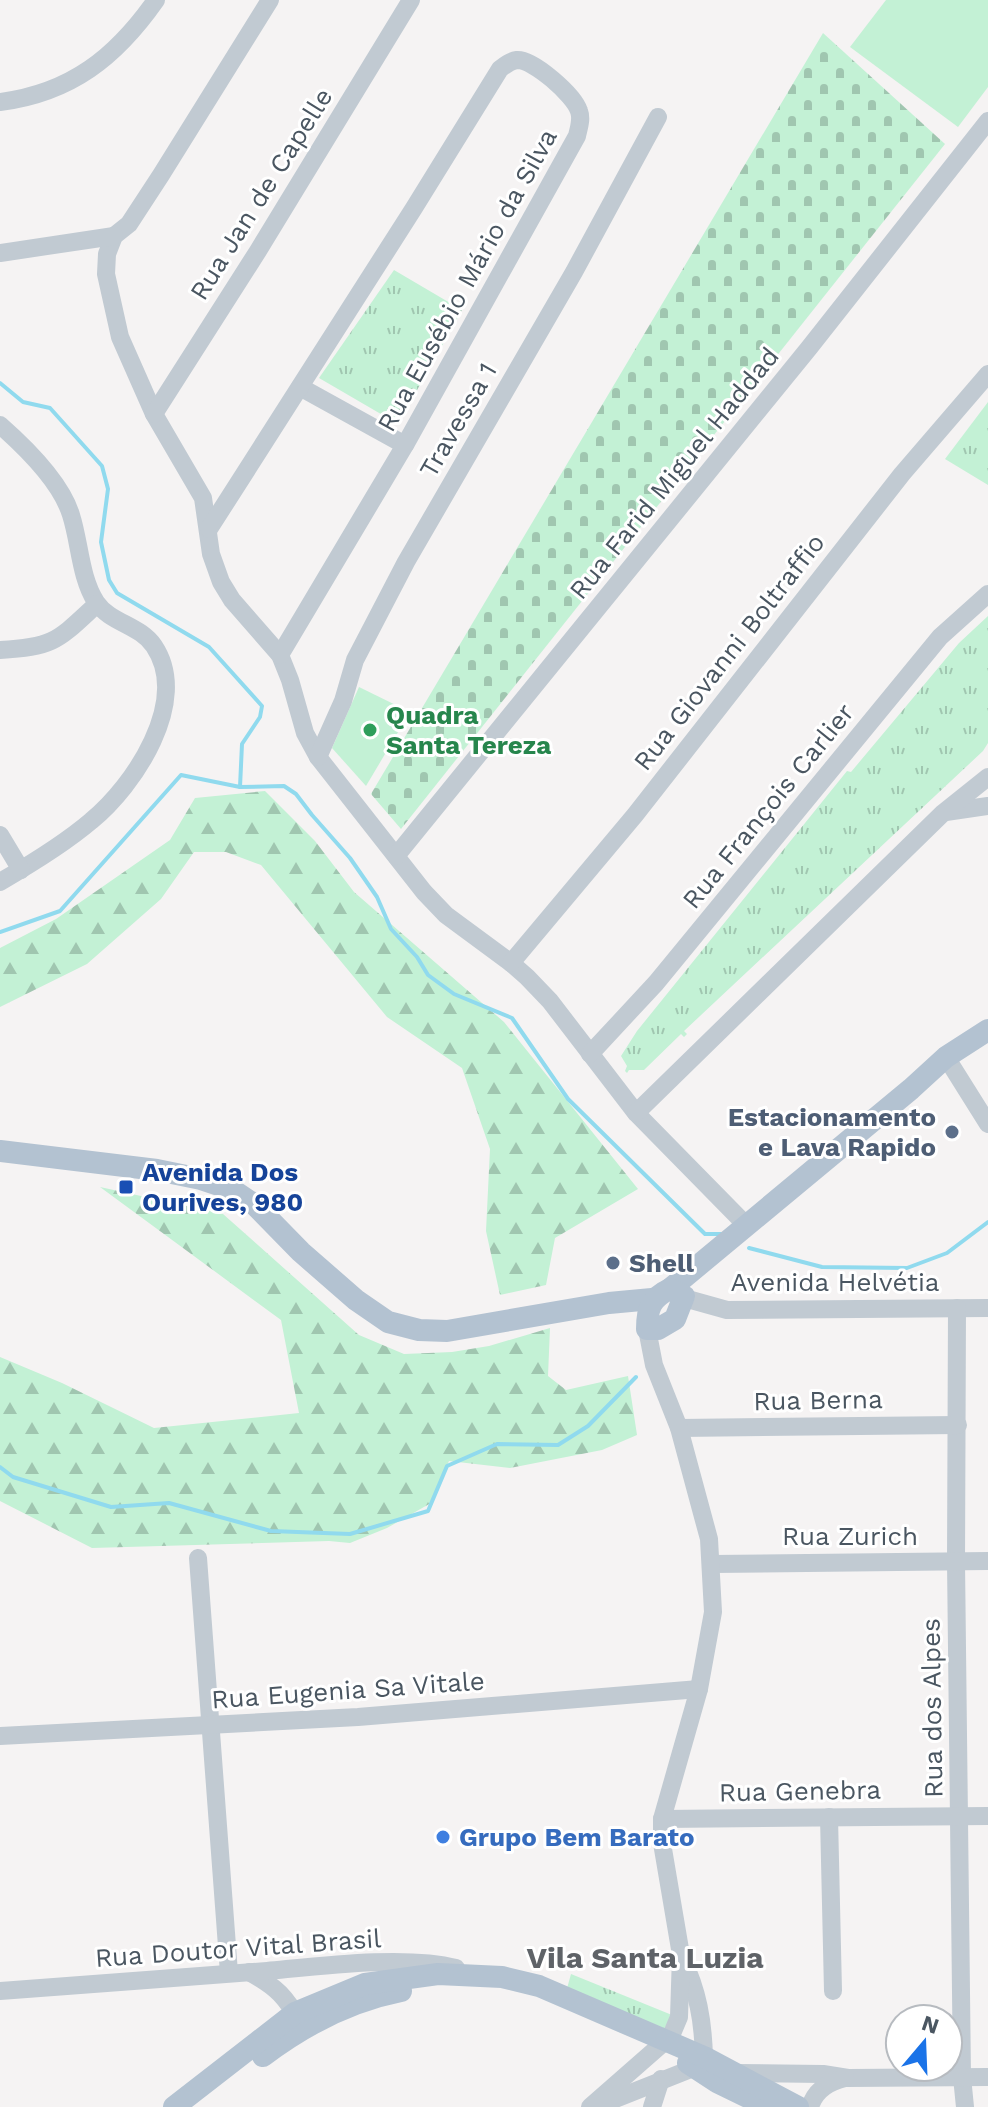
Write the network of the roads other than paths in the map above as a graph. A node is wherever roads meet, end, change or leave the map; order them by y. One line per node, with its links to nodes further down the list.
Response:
1 (156, 0): 4 (street)
2 (270, 0): 7 (street)
3 (411, 0): 11 (street, Rua Jan de Capelle)
4 (0, 102)
5 (658, 117): 19 (street, Travessa 1)
6 (988, 121): 24 (street, Rua Farid Miguel Haddad)
7 (114, 236): 8 (street); 11 (street)
8 (0, 253)
9 (988, 374): 27 (street, Rua Giovanni Boltraffio)
10 (300, 387): 13 (street); 13 (street, Rua Eusébio Mário da Silva); 14 (street, Rua Eusébio Mário da Silva)
11 (154, 414): 14 (street)
12 (0, 425): 16 (street)
13 (405, 445): 18 (street, Rua Eusébio Mário da Silva)
14 (209, 529): 18 (street)
15 (988, 594): 29 (street, Rua François Carlier)
16 (97, 604): 17 (street); 25 (street)
17 (0, 650)
18 (280, 655): 19 (street)
19 (318, 757): 24 (street)
20 (988, 777): 22 (street)
21 (988, 806): 22 (street)
22 (943, 813): 31 (street)
23 (0, 835): 25 (street)
24 (396, 856): 27 (street)
25 (21, 870): 26 (street)
26 (0, 882)
27 (511, 963): 29 (street)
28 (988, 1031): 30 (main road)
29 (590, 1054): 31 (street)
30 (946, 1057): 32 (street); 34 (main road)
31 (636, 1113): 34 (street)
32 (988, 1124)
33 (0, 1151): 37 (main road)
34 (747, 1226): 37 (main road)
35 (957, 1308): 36 (street, Avenida Helvétia); 37 (street, Avenida Helvétia); 38 (street, Rua dos Alpes)
36 (988, 1308)
37 (666, 1309): 39 (street)
38 (958, 1425): 39 (street, Rua Berna); 42 (street, Rua dos Alpes)
39 (679, 1428): 43 (street)
40 (198, 1558): 45 (street)
41 (988, 1561): 42 (street, Rua Zurich)
42 (956, 1562): 43 (street, Rua Zurich); 47 (street, Rua dos Alpes)
43 (712, 1564): 44 (street)
44 (699, 1689): 45 (street, Rua Eugenia Sa Vitale); 50 (street)
45 (209, 1726): 46 (street, Rua Eugenia Sa Vitale); 54 (street)
46 (0, 1736)
47 (959, 1816): 48 (street, Rua Genebra); 49 (street, Rua Genebra); 58 (street, Rua dos Alpes)
48 (988, 1816)
49 (829, 1817): 50 (street, Rua Genebra); 57 (street)
50 (662, 1819): 51 (street)
51 (681, 1955): 60 (street); 61 (street)
52 (304, 1968): 53 (street, Rua Doutor Vital Brasil); 55 (street, Rua Doutor Vital Brasil); 59 (street)
53 (249, 1972): 54 (street, Rua Doutor Vital Brasil); 59 (street)
54 (229, 1973): 56 (street, Rua Doutor Vital Brasil)
55 (479, 1975): 59 (main road); 60 (main road)
56 (0, 1991)
57 (833, 1991)
58 (961, 2003)
59 (296, 2013): 60 (main road); 69 (main road); 70 (main road)
60 (661, 2045): 61 (main road); 71 (street)
61 (700, 2062): 62 (main road); 67 (street); 73 (main road)
62 (736, 2073): 65 (street); 74 (main road)
63 (964, 2077): 64 (street)
64 (988, 2077)
65 (848, 2078): 66 (street); 75 (street)
66 (884, 2078)
67 (661, 2079): 71 (street); 72 (street)
68 (963, 2083): 76 (street, Rua dos Alpes)
69 (174, 2107)
70 (198, 2107)
71 (593, 2107)
72 (652, 2107)
73 (768, 2107)
74 (798, 2107)
75 (810, 2107)
76 (965, 2107)

